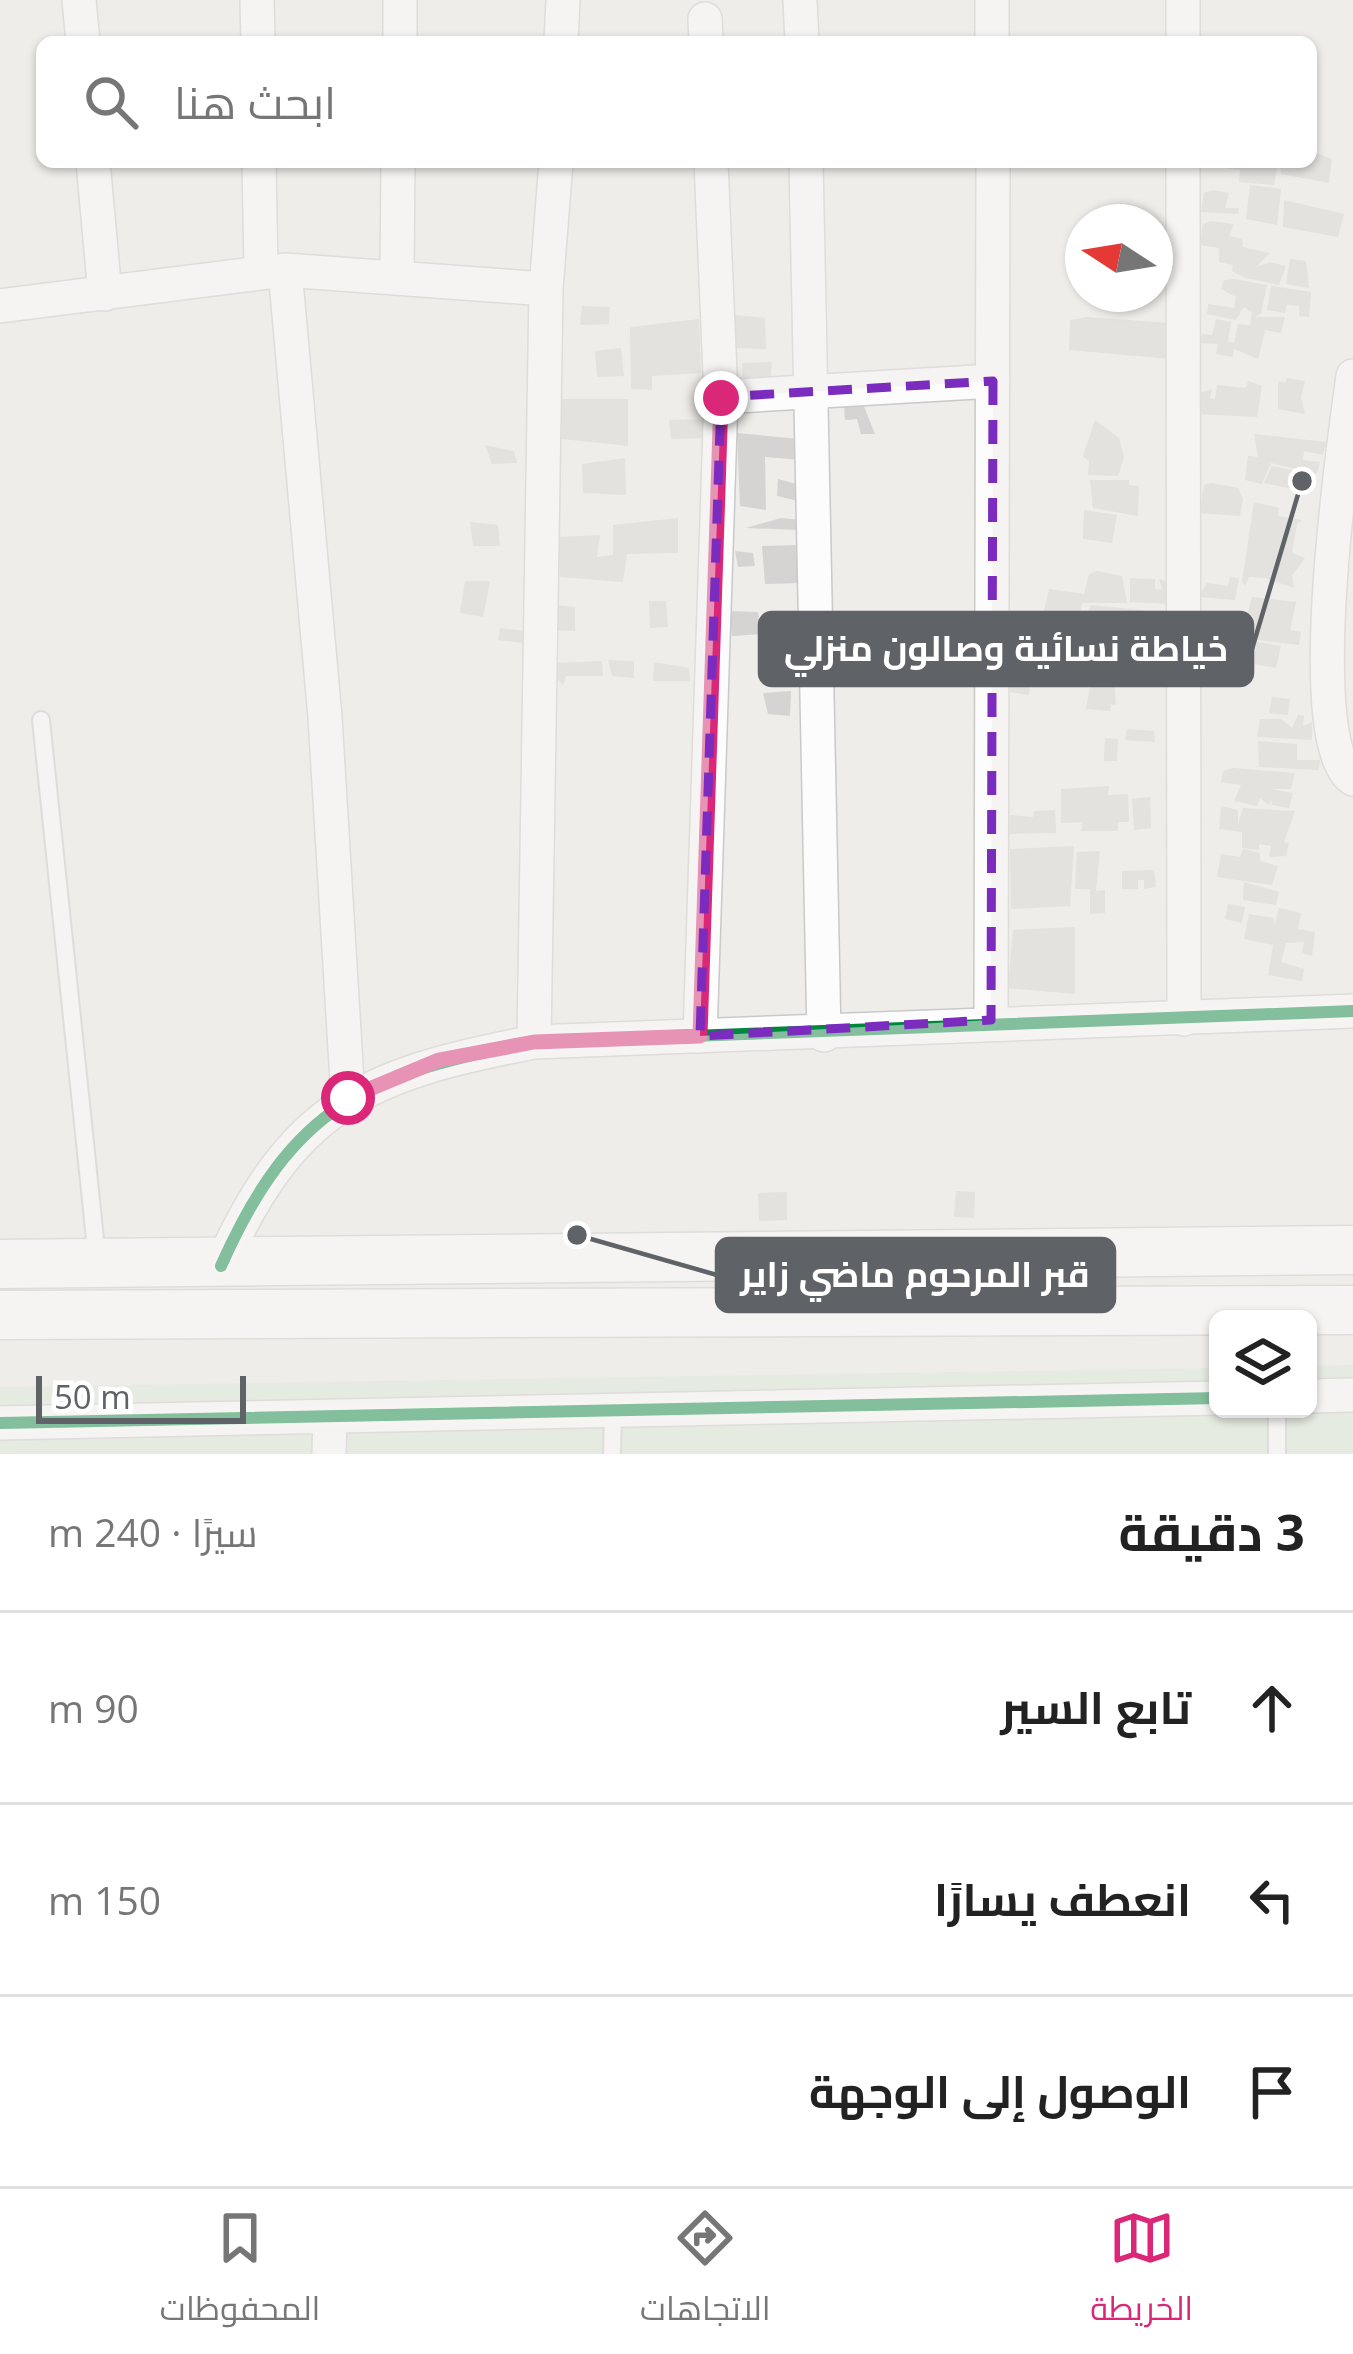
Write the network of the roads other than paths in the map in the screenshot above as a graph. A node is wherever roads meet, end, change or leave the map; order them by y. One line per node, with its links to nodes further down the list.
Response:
1 (79, 0): 8 (street)
2 (257, 0): 9 (street)
3 (400, 0): 10 (street)
4 (563, 0): 11 (street)
5 (800, 0): 12 (street)
6 (992, 0): 13 (street)
7 (1183, 0): 14 (street)
8 (82, 36)
9 (258, 36)
10 (400, 36)
11 (561, 36)
12 (802, 36)
13 (992, 36)
14 (1183, 36)
15 (94, 168): 26 (street)
16 (261, 168): 23 (street)
17 (398, 168): 24 (street)
18 (556, 168): 25 (street)
19 (711, 168): 31 (street)
20 (806, 168): 30 (street)
21 (993, 168): 29 (street)
22 (1183, 168): 35 (street)
23 (273, 270): 24 (street); 26 (street); 40 (street)
24 (397, 274): 25 (street)
25 (546, 290): 39 (street)
26 (105, 294): 27 (street)
27 (0, 306)
28 (1353, 376): 33 (street)
29 (993, 381): 30 (street); 36 (street)
30 (815, 392): 31 (street); 37 (street)
31 (721, 398): 38 (street)
32 (41, 720): 44 (lane)
33 (1353, 779)
34 (1353, 1011): 35 (street)
35 (1184, 1019): 36 (street)
36 (992, 1020): 37 (street)
37 (824, 1035): 38 (street)
38 (700, 1036): 39 (street)
39 (534, 1042): 40 (street)
40 (348, 1098): 45 (street)
41 (1353, 1250): 42 (main road)
42 (1298, 1251): 45 (main road); 47 (main road)
43 (0, 1264): 44 (main road)
44 (98, 1265): 45 (main road)
45 (220, 1266)
46 (1209, 1310): 50 (main road)
47 (1293, 1310)
48 (1317, 1310): 49 (main road)
49 (1353, 1310)
50 (0, 1315)
51 (1353, 1395): 52 (street)
52 (1317, 1396)
53 (1209, 1398): 54 (street)
54 (613, 1411): 55 (street); 59 (lane)
55 (330, 1417): 57 (street); 58 (street)
56 (1277, 1418): 60 (lane)
57 (0, 1423)
58 (329, 1454)
59 (612, 1454)
60 (1277, 1454)

